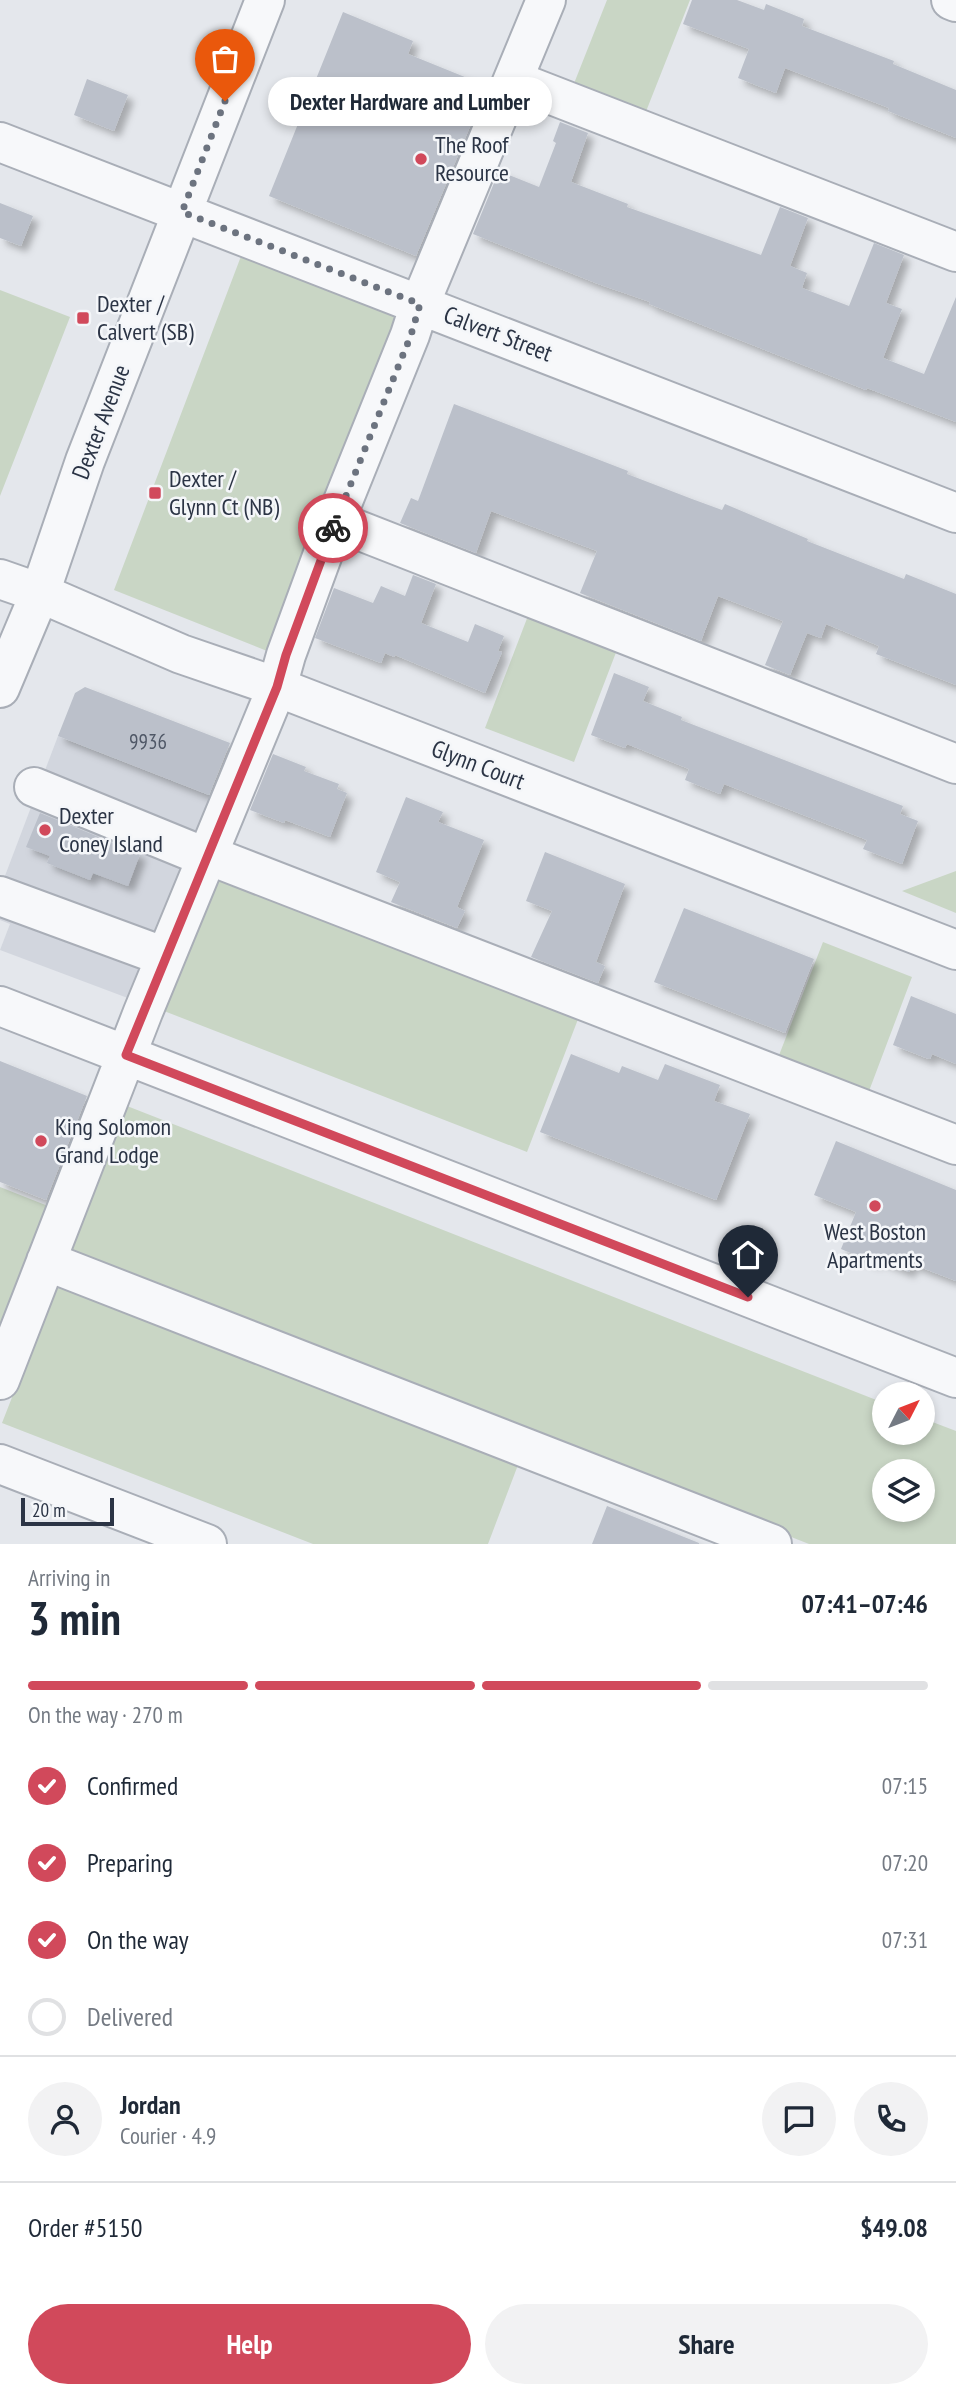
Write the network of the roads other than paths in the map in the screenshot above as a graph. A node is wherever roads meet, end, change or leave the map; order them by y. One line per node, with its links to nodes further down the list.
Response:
1 (265, 0): 7 (street, Dexter Avenue)
2 (546, 0): 5 (street)
3 (951, 0): 4 (street)
4 (956, 2)
5 (513, 80): 8 (street); 9 (street)
6 (0, 142): 7 (street, Calvert Street)
7 (182, 212): 9 (street, Calvert Street); 13 (street, Dexter Avenue)
8 (956, 252)
9 (420, 304): 10 (street, Calvert Street); 11 (street)
10 (956, 513)
11 (335, 521): 14 (street); 16 (street)
12 (0, 579): 13 (street, Glynn Court)
13 (40, 593): 14 (street, Glynn Court); 15 (street, Dexter Avenue)
14 (277, 687): 18 (street); 20 (street, Glynn Court)
15 (0, 688)
16 (956, 764)
17 (34, 787): 18 (street)
18 (200, 854): 23 (street); 24 (street)
19 (0, 896): 21 (street)
20 (956, 950)
21 (152, 952)
22 (0, 1006): 23 (street)
23 (126, 1055): 25 (street); 26 (street)
24 (956, 1145)
25 (46, 1261): 27 (street); 30 (street)
26 (956, 1378)
27 (0, 1380)
28 (0, 1464): 29 (street)
29 (207, 1544)
30 (772, 1544)

